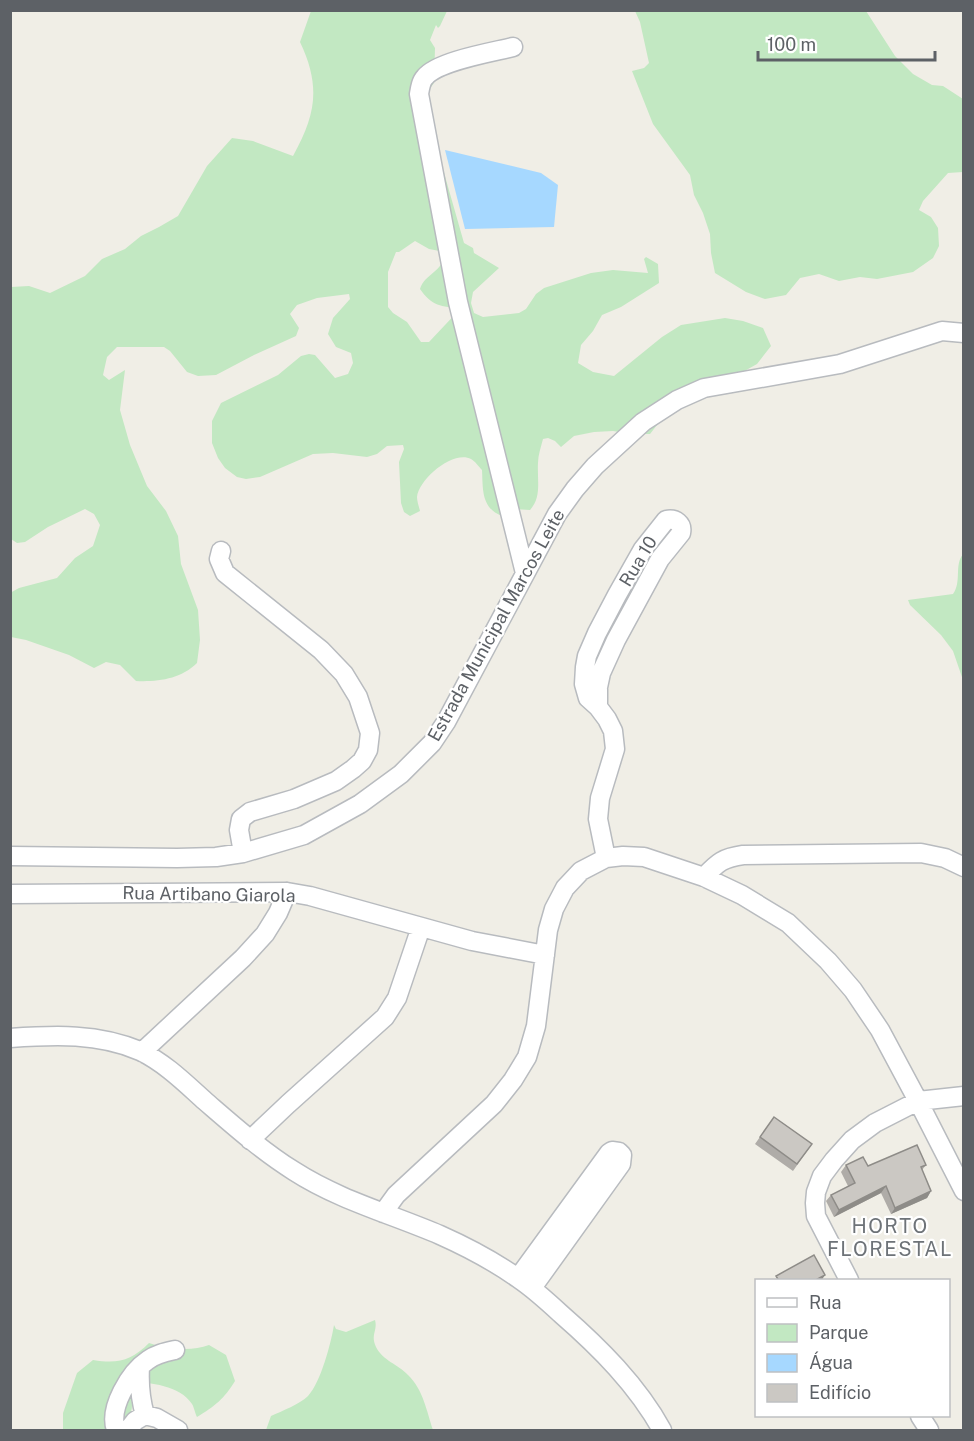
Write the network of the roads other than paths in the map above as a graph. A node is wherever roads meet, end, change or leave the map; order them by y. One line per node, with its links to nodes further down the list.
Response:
1 (513, 47): 4 (street)
2 (963, 333): 4 (street, Estrada Municipal Marcos Leite)
3 (221, 551): 6 (street)
4 (525, 573): 6 (street, Estrada Municipal Marcos Leite)
5 (593, 670): 5 (street, Rua 10); 8 (street, Rua 10)
6 (243, 853): 7 (street, Estrada Municipal Marcos Leite)
7 (10, 856)
8 (606, 858): 10 (street); 14 (street)
9 (963, 867): 10 (street)
10 (704, 877): 18 (street)
11 (286, 892): 12 (street, Rua Artibano Giarola); 13 (street, Rua Artibano Giarola); 16 (street)
12 (10, 894)
13 (421, 927): 14 (street, Rua Artibano Giarola); 19 (street)
14 (545, 955): 22 (street)
15 (10, 1038): 16 (street)
16 (142, 1052): 19 (street)
17 (963, 1096): 18 (street)
18 (918, 1101): 21 (street); 23 (street)
19 (250, 1140): 22 (street)
20 (621, 1164): 24 (street)
21 (963, 1191)
22 (383, 1213): 24 (street)
23 (848, 1279)
24 (525, 1283): 32 (street)
25 (176, 1350): 26 (street)
26 (140, 1367): 27 (street); 29 (street)
27 (144, 1415): 30 (street); 31 (street)
28 (921, 1417): 33 (street)
29 (116, 1431)
30 (128, 1431)
31 (178, 1431)
32 (662, 1431)
33 (929, 1431)

